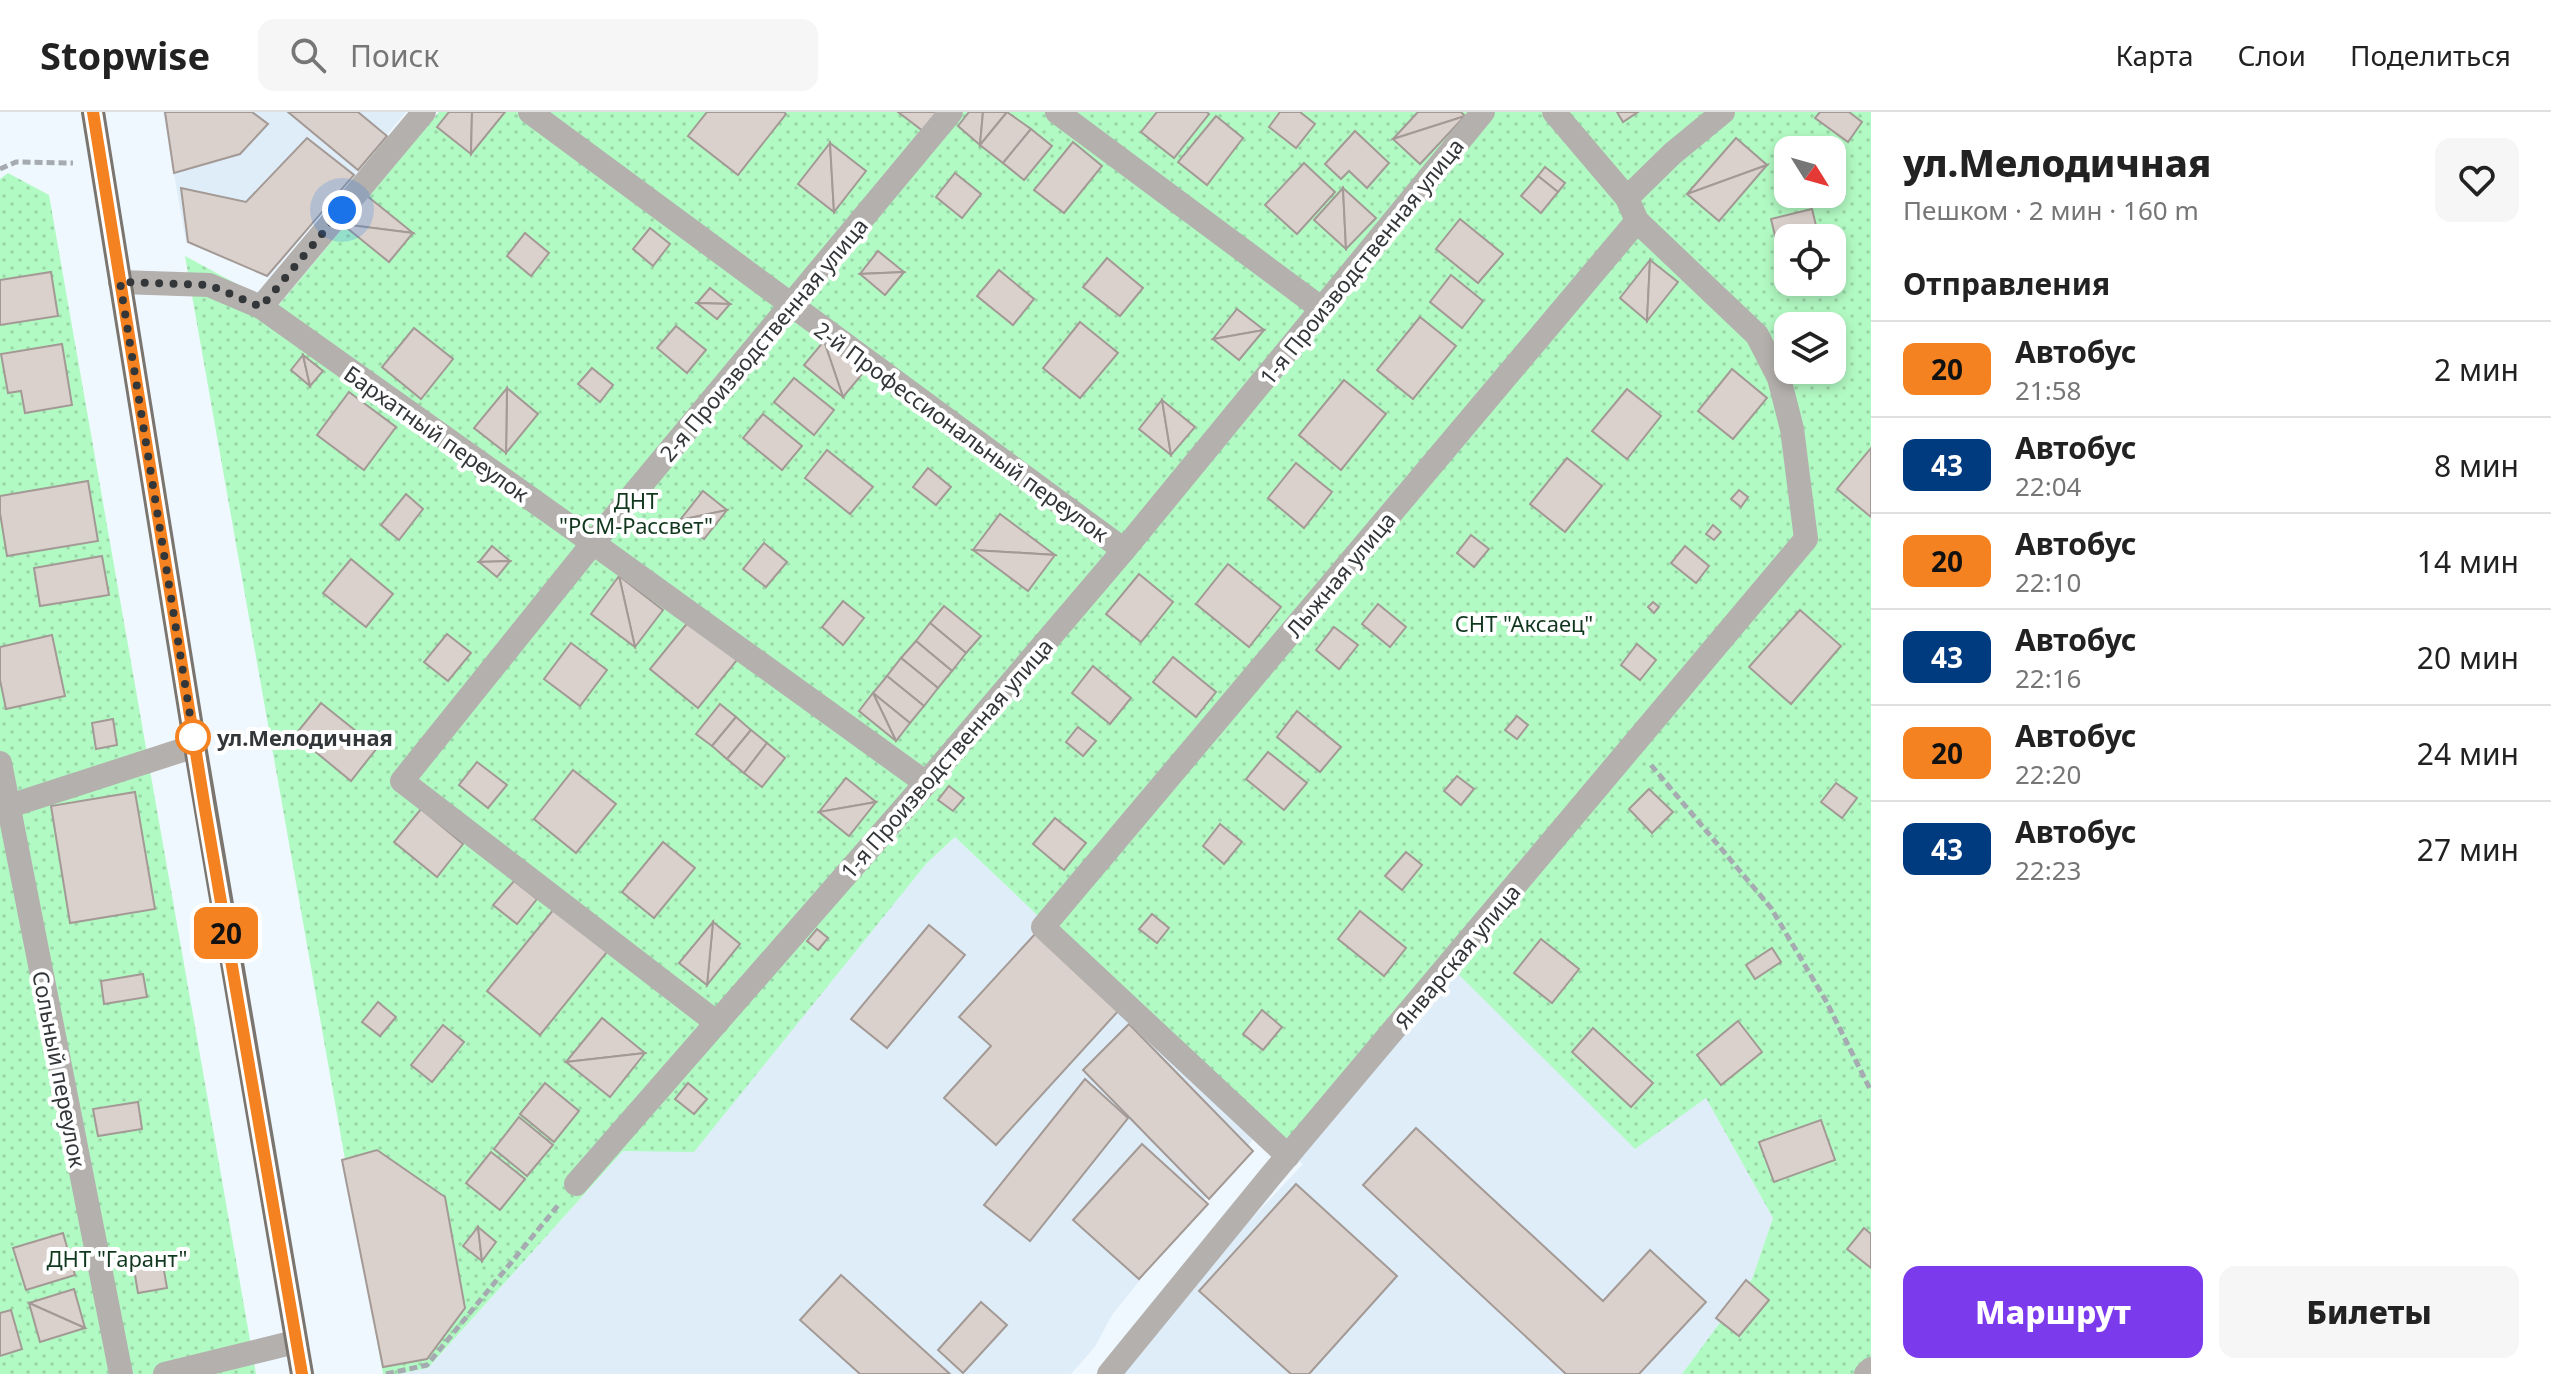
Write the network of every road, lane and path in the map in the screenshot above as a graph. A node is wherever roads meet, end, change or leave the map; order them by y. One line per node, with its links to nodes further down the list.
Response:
1 (93, 112): 9 (main road)
2 (424, 112): 15 (street)
3 (530, 112): 14 (street, 2-й Профессиональный переулок)
4 (951, 112): 14 (street, 2-я Производственная улица)
5 (1057, 112): 16 (street)
6 (1483, 112): 16 (street, 1-я Производственная улица)
7 (1554, 112): 11 (street)
8 (1723, 112): 11 (street)
9 (102, 163): 10 (path); 13 (main road)
10 (0, 169)
11 (1627, 198): 12 (street)
12 (1637, 221): 19 (street, Январская улица); 26 (street, Лыжная улица)
13 (120, 282): 15 (street, Бархатный переулок); 20 (main road)
14 (792, 305): 17 (street, 2-я Производственная улица); 18 (street, 2-й Профессиональный переулок)
15 (261, 307): 17 (street, Бархатный переулок)
16 (1322, 309): 18 (street, 1-я Производственная улица)
17 (593, 543): 22 (street, Бархатный переулок); 24 (street, 2-я Производственная улица)
18 (1124, 550): 22 (street, 1-я Производственная улица)
19 (1634, 744): 25 (path); 26 (street, Январская улица)
20 (195, 746): 23 (street); 28 (main road)
21 (0, 763): 23 (street, Сольный переулок)
22 (926, 783): 24 (street, 1-я Производственная улица)
23 (4, 807): 30 (street, Сольный переулок)
24 (717, 1023): 27 (street, 1-я Производственная улица)
25 (1871, 1091)
26 (1288, 1156): 34 (street, Январская улица)
27 (576, 1184): 33 (path)
28 (295, 1342): 31 (street); 32 (main road)
29 (1871, 1369): 35 (street)
30 (121, 1374)
31 (165, 1374)
32 (302, 1374)
33 (386, 1374)
34 (1109, 1374)
35 (1866, 1374)

